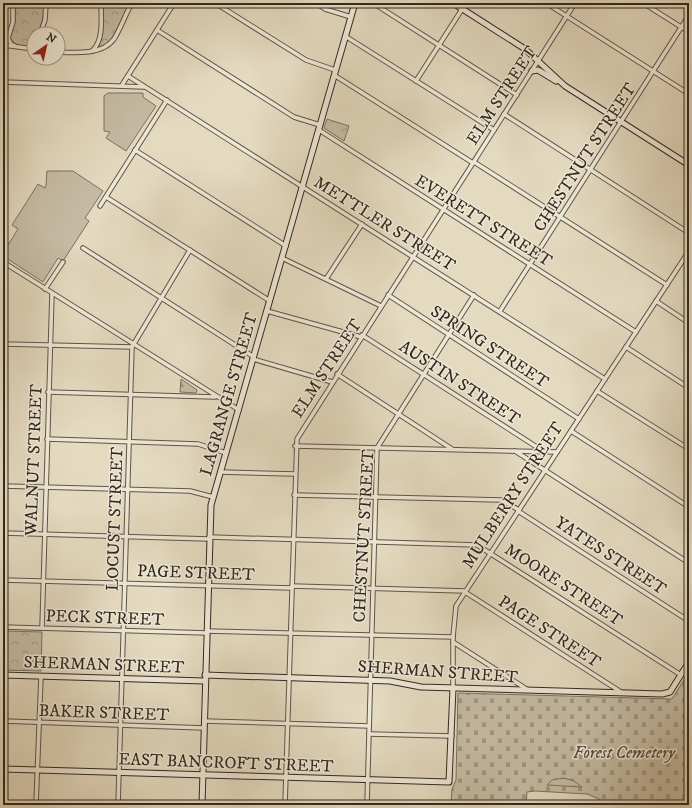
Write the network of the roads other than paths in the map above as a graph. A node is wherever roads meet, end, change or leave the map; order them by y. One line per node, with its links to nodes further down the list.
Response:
1 (13, 3): 24 (street)
2 (46, 3): 19 (street)
3 (101, 3): 30 (street)
4 (132, 3): 30 (street)
5 (174, 3): 21 (street)
6 (215, 3): 35 (street)
7 (316, 3): 18 (street)
8 (355, 3): 18 (street, LAGRANGE STREET)
9 (373, 3): 27 (street)
10 (453, 3): 15 (street)
11 (466, 3): 15 (street)
12 (546, 3): 17 (street)
13 (575, 3): 17 (street, ELM STREET)
14 (643, 3): 20 (street)
15 (462, 9): 27 (street); 32 (street)
16 (689, 15): 20 (street, CHESTNUT STREET)
17 (567, 16): 32 (street, ELM STREET); 34 (street)
18 (351, 17): 25 (street, LAGRANGE STREET)
19 (43, 26)
20 (681, 28): 22 (street); 34 (street, CHESTNUT STREET)
21 (157, 30): 36 (street); 47 (street, EVERETT STREET)
22 (689, 32)
23 (3, 36): 24 (street)
24 (8, 36): 28 (street)
25 (345, 36): 35 (street, LAGRANGE STREET); 37 (street)
26 (3, 45): 28 (street)
27 (439, 45): 37 (street); 43 (street)
28 (15, 46): 29 (street)
29 (26, 48)
30 (92, 51): 31 (street)
31 (66, 52)
32 (538, 61): 33 (street, ELM STREET); 40 (street)
33 (532, 71): 40 (street); 43 (street, ELM STREET)
34 (654, 71): 42 (street); 46 (street, CHESTNUT STREET)
35 (335, 72): 47 (street, LAGRANGE STREET); 50 (street)
36 (128, 76): 39 (street); 41 (street, METTLER STREET)
37 (416, 81): 48 (street)
38 (3, 82): 39 (street, METTLER STREET)
39 (122, 85): 41 (street, METTLER STREET)
40 (565, 86): 46 (street)
41 (151, 90): 44 (street, METTLER STREET)
42 (689, 94)
43 (517, 95): 45 (street, ELM STREET)
44 (167, 100): 49 (street); 53 (street, METTLER STREET)
45 (504, 114): 48 (street, ELM STREET); 52 (street)
46 (622, 122): 51 (street); 52 (street, CHESTNUT STREET)
47 (319, 127): 53 (street, LAGRANGE STREET); 56 (street, EVERETT STREET)
48 (494, 130): 50 (street, ELM STREET)
49 (135, 150): 54 (street); 60 (street)
50 (474, 162): 56 (street, ELM STREET); 57 (street)
51 (689, 165)
52 (591, 170): 57 (street, CHESTNUT STREET); 59 (street)
53 (302, 186): 58 (street, METTLER STREET); 60 (street, LAGRANGE STREET)
54 (106, 197): 55 (street); 62 (street)
55 (100, 206)
56 (443, 209): 64 (street, ELM STREET); 68 (street, EVERETT STREET)
57 (561, 217): 68 (street, CHESTNUT STREET); 70 (street)
58 (362, 224): 64 (street, METTLER STREET); 69 (street)
59 (689, 233)
60 (286, 246): 65 (street, LAGRANGE STREET)
61 (83, 248): 75 (street)
62 (190, 250): 75 (street, LOCUST STREET); 76 (street)
63 (689, 251): 70 (street, MULBERRY STREET)
64 (412, 257): 73 (street, ELM STREET); 74 (street, METTLER STREET)
65 (282, 258): 69 (street); 76 (street, LAGRANGE STREET)
66 (3, 262): 71 (street)
67 (62, 262): 71 (street)
68 (530, 264): 80 (street, CHESTNUT STREET); 82 (street, EVERETT STREET)
69 (326, 279): 78 (street)
70 (667, 285): 77 (street, MULBERRY STREET)
71 (45, 289): 72 (street)
72 (52, 293): 86 (street, WALNUT STREET); 87 (street)
73 (388, 295): 78 (street, ELM STREET); 83 (street, SPRING STREET)
74 (474, 295): 80 (street, METTLER STREET); 83 (street, CHESTNUT STREET)
75 (161, 298): 87 (street, LOCUST STREET); 89 (street)
76 (270, 301): 79 (street, LAGRANGE STREET)
77 (656, 302): 81 (street); 82 (street, MULBERRY STREET)
78 (381, 306): 84 (street, ELM STREET)
79 (267, 311): 84 (street, AUSTIN STREET); 89 (street, LAGRANGE STREET)
80 (500, 311): 92 (street, METTLER STREET)
81 (689, 323)
82 (636, 332): 88 (street, MULBERRY STREET)
83 (449, 335): 91 (street, CHESTNUT STREET); 101 (street, SPRING STREET)
84 (362, 336): 90 (street, ELM STREET); 91 (street, AUSTIN STREET)
85 (3, 344): 86 (street)
86 (50, 345): 87 (street); 96 (street, WALNUT STREET)
87 (132, 346): 97 (street, LOCUST STREET); 98 (street)
88 (626, 347): 92 (street, MULBERRY STREET); 94 (street)
89 (253, 358): 93 (street); 99 (street, LAGRANGE STREET)
90 (337, 374): 93 (street, ELM STREET); 100 (street)
91 (424, 374): 100 (street, CHESTNUT STREET); 110 (street, AUSTIN STREET)
92 (605, 379): 95 (street, MULBERRY STREET)
93 (332, 382): 105 (street, ELM STREET)
94 (689, 388)
95 (597, 390): 101 (street, MULBERRY STREET); 107 (street)
96 (48, 392): 97 (street); 103 (street, WALNUT STREET)
97 (130, 395): 98 (street); 104 (street, LOCUST STREET)
98 (217, 397): 99 (street)
99 (238, 410): 112 (street, LAGRANGE STREET)
100 (398, 414): 106 (street, CHESTNUT STREET); 108 (street)
101 (579, 419): 102 (street, MULBERRY STREET)
102 (571, 431): 111 (street, MULBERRY STREET); 122 (street)
103 (47, 439): 104 (street); 117 (street, WALNUT STREET)
104 (129, 442): 112 (street); 118 (street, LOCUST STREET)
105 (296, 446): 106 (street); 115 (street, ELM STREET)
106 (377, 448): 108 (street); 121 (street, CHESTNUT STREET)
107 (689, 449)
108 (453, 450): 109 (street)
109 (515, 451): 110 (street); 113 (street)
110 (543, 451): 111 (street)
111 (558, 452): 113 (street, MULBERRY STREET)
112 (226, 453): 114 (street, LAGRANGE STREET)
113 (545, 470): 123 (street, MULBERRY STREET); 131 (street)
114 (220, 472): 115 (street); 120 (street, LAGRANGE STREET)
115 (295, 474): 119 (street, ELM STREET)
116 (3, 486): 117 (street)
117 (45, 488): 118 (street); 125 (street, WALNUT STREET)
118 (127, 490): 120 (street); 126 (street, LOCUST STREET)
119 (294, 495): 121 (street, YATES STREET); 128 (street, ELM STREET)
120 (213, 497): 127 (street, LAGRANGE STREET)
121 (376, 497): 123 (street, YATES STREET); 129 (street, CHESTNUT STREET)
122 (689, 507)
123 (518, 511): 130 (street, MULBERRY STREET); 139 (street, YATES STREET)
124 (3, 532): 125 (street, MOORE STREET)
125 (44, 534): 126 (street, MOORE STREET); 133 (street, WALNUT STREET)
126 (126, 536): 127 (street, MOORE STREET); 134 (street, LOCUST STREET)
127 (209, 538): 128 (street, MOORE STREET); 135 (street, LAGRANGE STREET)
128 (293, 540): 129 (street, MOORE STREET); 136 (street, ELM STREET)
129 (375, 542): 130 (street, MOORE STREET); 137 (street, CHESTNUT STREET)
130 (491, 553): 138 (street, MULBERRY STREET); 148 (street, MOORE STREET)
131 (689, 563)
132 (3, 580): 133 (street, PAGE STREET)
133 (43, 581): 134 (street, PAGE STREET); 141 (street, WALNUT STREET)
134 (125, 583): 135 (street, PAGE STREET); 142 (street, LOCUST STREET)
135 (208, 586): 136 (street, PAGE STREET); 143 (street, LAGRANGE STREET)
136 (292, 587): 137 (street, PAGE STREET); 144 (street, ELM STREET)
137 (374, 589): 138 (street, PAGE STREET); 145 (street, CHESTNUT STREET)
138 (465, 592): 146 (street, MULBERRY STREET); 157 (street, PAGE STREET)
139 (689, 621)
140 (3, 627): 141 (street, PECK STREET)
141 (42, 628): 142 (street, PECK STREET)
142 (123, 630): 143 (street, PECK STREET); 151 (street, LOCUST STREET)
143 (207, 632): 144 (street, PECK STREET); 152 (street, LAGRANGE STREET)
144 (290, 634): 145 (street, PECK STREET); 153 (street, ELM STREET)
145 (372, 636): 146 (street, PECK STREET); 154 (street, CHESTNUT STREET)
146 (453, 640): 155 (street, MULBERRY STREET); 156 (street)
147 (689, 662): 148 (street)
148 (681, 674): 157 (street, SHERMAN STREET)
149 (3, 675): 150 (street, SHERMAN STREET)
150 (41, 676): 151 (street, SHERMAN STREET); 160 (street)
151 (122, 678): 152 (street, SHERMAN STREET); 162 (street, LOCUST STREET)
152 (205, 678): 153 (street, SHERMAN STREET); 158 (street, LAGRANGE STREET)
153 (290, 678): 154 (street, SHERMAN STREET); 161 (street, ELM STREET)
154 (370, 680): 155 (street, SHERMAN STREET); 163 (street, CHESTNUT STREET)
155 (453, 688): 156 (street, SHERMAN STREET); 166 (street, MULBERRY STREET)
156 (529, 690): 157 (street, SHERMAN STREET)
157 (621, 692)
158 (204, 721): 161 (street); 164 (street, LAGRANGE STREET)
159 (3, 722): 160 (street, BAKER STREET)
160 (38, 723): 162 (street, BAKER STREET); 168 (street)
161 (288, 724): 163 (street); 171 (street, ELM STREET)
162 (121, 725): 164 (street, BAKER STREET); 169 (street, LOCUST STREET)
163 (369, 726): 165 (street, CHESTNUT STREET)
164 (204, 728): 170 (street, LAGRANGE STREET)
165 (369, 734): 166 (street); 172 (street, CHESTNUT STREET)
166 (452, 736): 173 (street, MULBERRY STREET)
167 (3, 769): 168 (street, EAST BANCROFT STREET)
168 (37, 770): 169 (street, EAST BANCROFT STREET); 174 (street)
169 (120, 773): 170 (street, EAST BANCROFT STREET); 175 (street, LOCUST STREET)
170 (202, 775): 171 (street, EAST BANCROFT STREET); 176 (street, LAGRANGE STREET)
171 (286, 778): 172 (street, EAST BANCROFT STREET); 177 (street, ELM STREET)
172 (368, 780): 173 (street, EAST BANCROFT STREET); 178 (street, CHESTNUT STREET)
173 (449, 782)
174 (36, 805)
175 (118, 805)
176 (202, 805)
177 (285, 805)
178 (367, 805)

